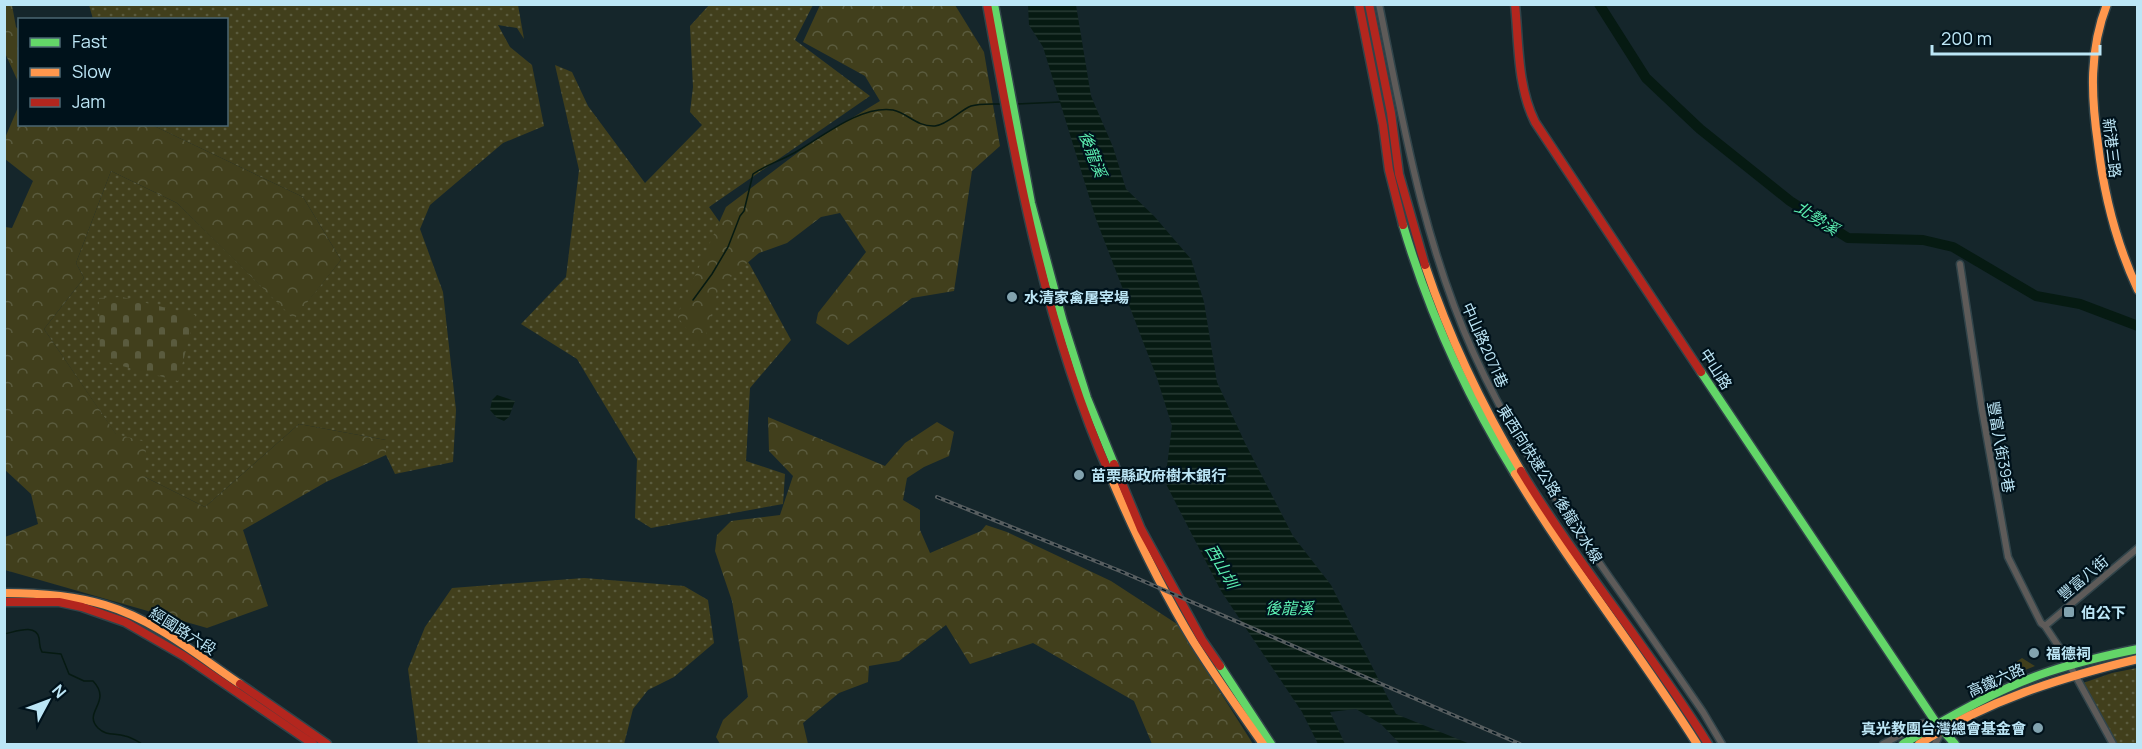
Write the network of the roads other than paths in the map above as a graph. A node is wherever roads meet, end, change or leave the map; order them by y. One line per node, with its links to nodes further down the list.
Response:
1 (987, 4): 21 (main road)
2 (993, 4): 22 (main road)
3 (1359, 4): 23 (main road, 東西向快速公路 後龍汶水線)
4 (1369, 4): 24 (main road, 東西向快速公路 後龍汶水線)
5 (1379, 4): 25 (street, 中山路2071巷)
6 (1515, 4): 18 (main road, 中山路)
7 (2108, 4): 9 (main road, 新港三路)
8 (1960, 264): 13 (street, 豐富八街39巷)
9 (2138, 290)
10 (2138, 548): 13 (street, 豐富八街)
11 (4, 593): 20 (main road, 經國路六段)
12 (4, 602): 19 (main road, 經國路六段)
13 (2045, 626): 16 (street, 豐富八街39巷)
14 (2138, 649): 16 (main road, 高鐵六路)
15 (2138, 659): 17 (main road, 高鐵六路)
16 (2069, 665): 17 (street, 豐富八街39巷); 18 (main road, 高鐵六路)
17 (2074, 675): 18 (main road, 高鐵六路); 32 (street, 豐富八街39巷)
18 (1940, 727): 26 (street); 27 (main road); 28 (main road); 29 (street); 30 (main road); 31 (main road)
19 (313, 744)
20 (327, 744)
21 (1263, 744)
22 (1271, 744)
23 (1698, 744)
24 (1708, 744)
25 (1722, 744)
26 (1883, 744)
27 (1903, 744)
28 (1919, 744)
29 (1935, 744)
30 (1947, 744)
31 (1956, 744)
32 (2112, 744)

